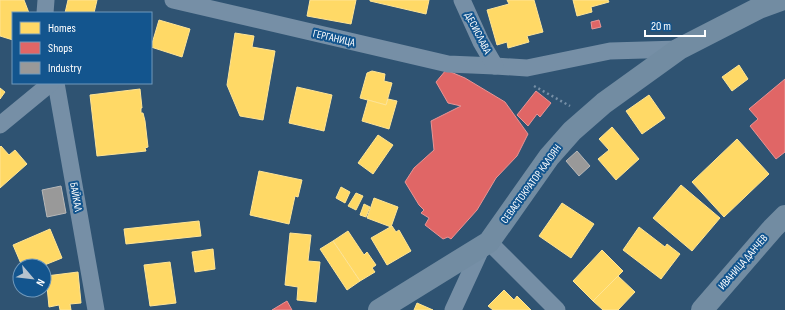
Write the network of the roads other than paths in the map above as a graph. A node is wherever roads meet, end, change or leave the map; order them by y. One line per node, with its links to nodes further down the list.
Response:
1 (46, 0): 5 (street)
2 (173, 0): 7 (street, ГЕРГАНИЦА)
3 (462, 0): 7 (street, ДЕСИСЛАВА)
4 (781, 0): 6 (main road, СЕВАСТОКРАТОР КАЛОЯН)
5 (45, 12)
6 (679, 49): 7 (street, СЕВАСТОКРАТОР КАЛОЯН); 12 (main road, СЕВАСТОКРАТОР КАЛОЯН)
7 (495, 66)
8 (50, 84): 10 (street)
9 (56, 84): 13 (street, БАЙКАЛ)
10 (0, 125)
11 (785, 216): 17 (main road, ИВАНИЦА ДАНЧЕВ)
12 (486, 244): 14 (main road, СЕВАСТОКРАТОР КАЛОЯН); 15 (street); 16 (street)
13 (96, 310)
14 (378, 310)
15 (453, 310)
16 (557, 310)
17 (702, 310)

